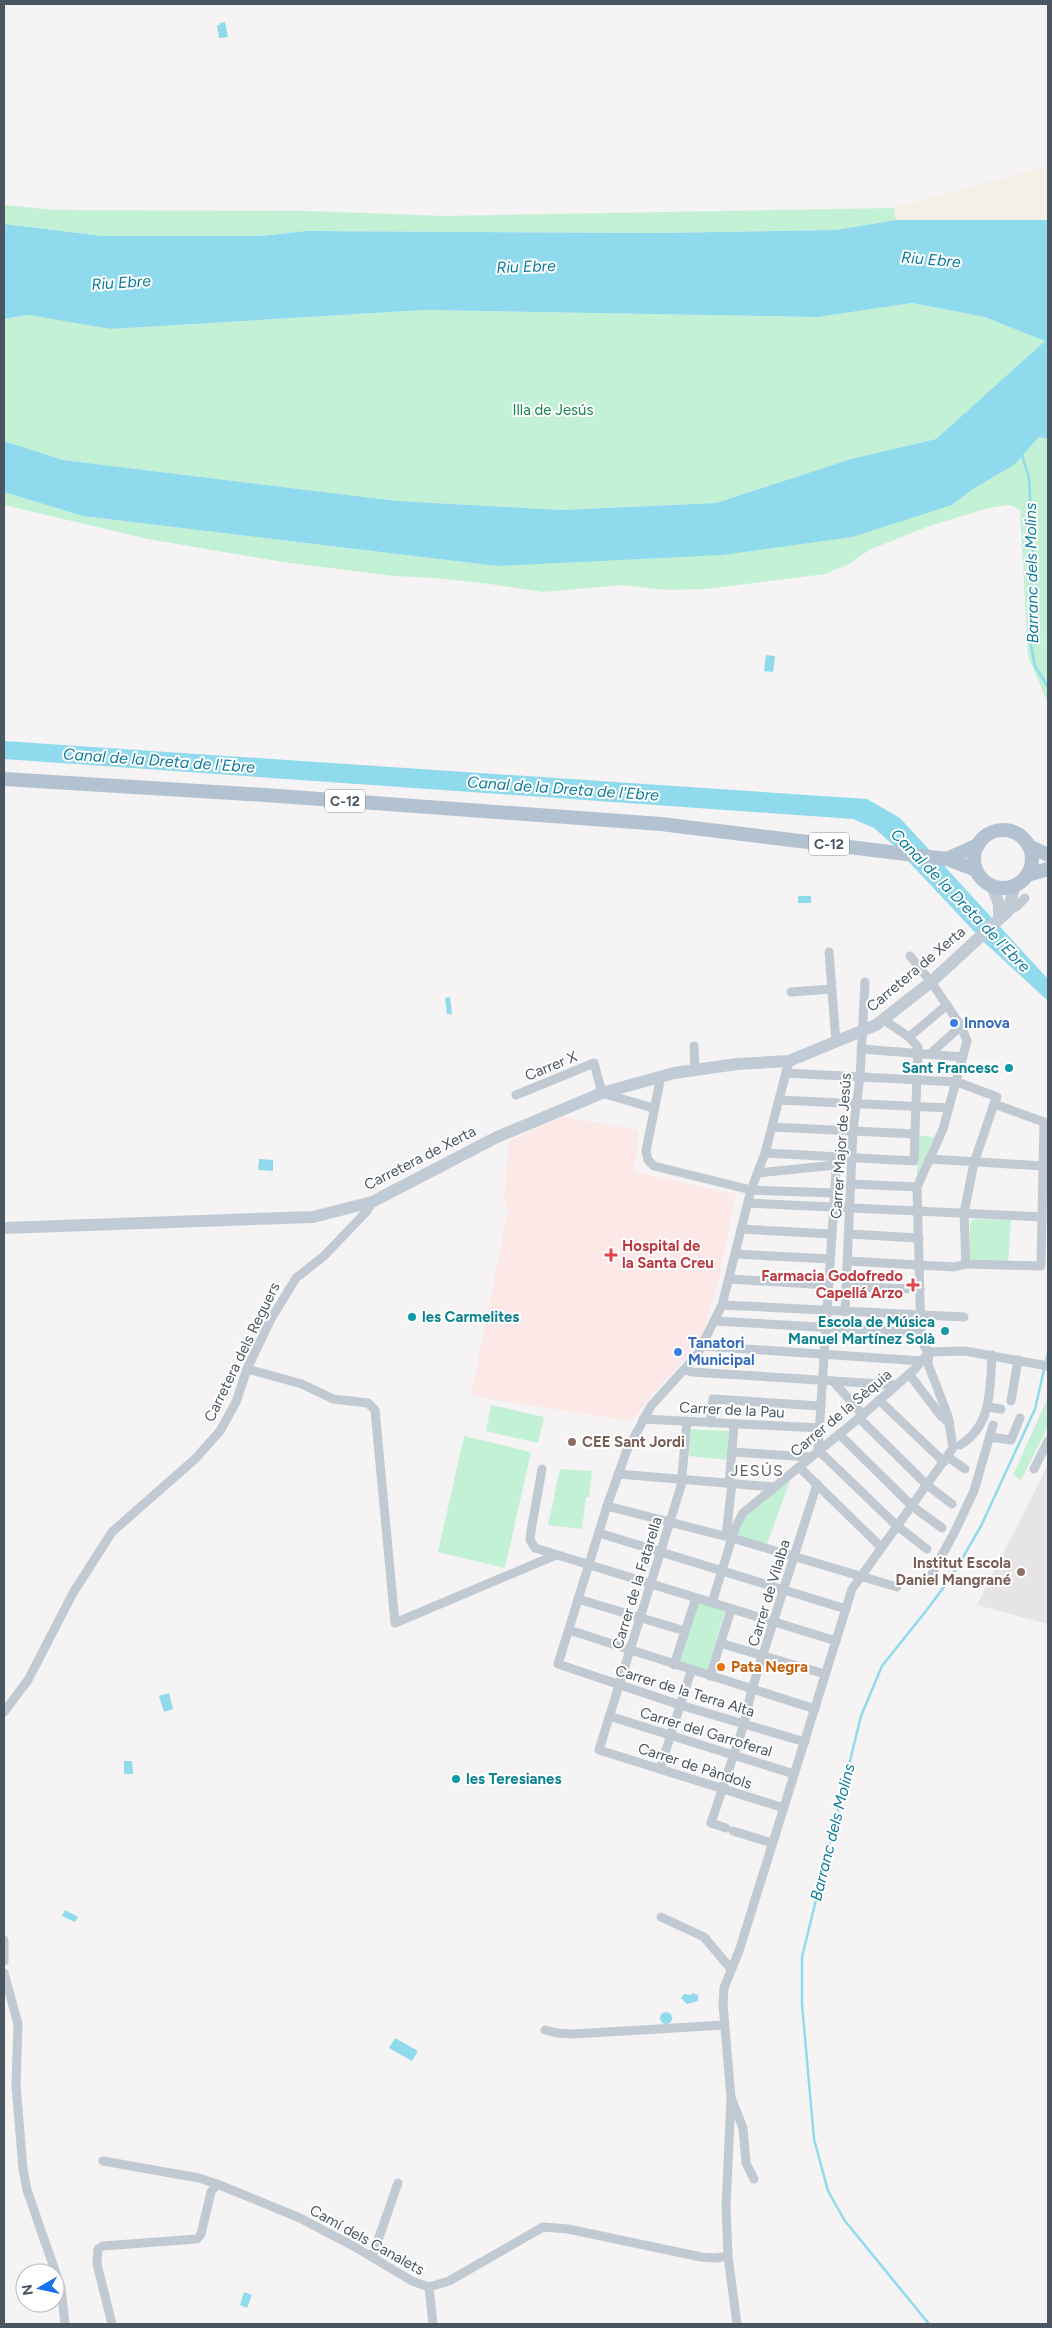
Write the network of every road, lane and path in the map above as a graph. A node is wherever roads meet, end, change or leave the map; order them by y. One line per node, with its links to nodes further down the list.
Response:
1 (4, 779): 5 (main road, C-12)
2 (978, 845): 3 (main road); 5 (main road); 7 (main road)
3 (1029, 846): 4 (main road); 8 (main road)
4 (1048, 854)
5 (945, 859): 7 (main road, C-12)
6 (1048, 869): 8 (main road)
7 (976, 870): 9 (main road, C-12)
8 (1027, 875): 10 (main road)
9 (992, 886): 10 (main road); 11 (main road)
10 (1018, 891): 11 (main road)
11 (1000, 914): 15 (main road, Carretera de Xerta)
12 (829, 952): 16 (street)
13 (910, 956): 15 (street)
14 (865, 982): 21 (street, Carrer Major de Jesús)
15 (931, 982): 18 (street); 19 (main road, Carretera de Xerta)
16 (831, 989): 17 (street); 23 (street)
17 (791, 992)
18 (947, 1005): 20 (street); 22 (street)
19 (884, 1020): 21 (main road, Carretera de Xerta); 22 (street)
20 (961, 1026): 27 (street); 28 (street)
21 (863, 1031): 23 (main road, Carretera de Xerta); 25 (street, Carrer Major de Jesús)
22 (909, 1037): 26 (street)
23 (836, 1042): 29 (main road, Carretera de Xerta)
24 (694, 1046): 30 (street)
25 (861, 1049): 26 (street); 32 (street, Carrer Major de Jesús)
26 (917, 1053): 27 (street); 33 (street)
27 (930, 1054): 28 (street)
28 (963, 1056): 34 (street)
29 (788, 1067): 30 (main road, Carretera de Xerta); 32 (street); 37 (street)
30 (696, 1070): 31 (main road, Carretera de Xerta)
31 (660, 1076): 35 (main road, Carretera de Xerta); 41 (street)
32 (860, 1077): 33 (street); 38 (street, Carrer Major de Jesús)
33 (916, 1080): 34 (street); 40 (street)
34 (956, 1082): 39 (street); 42 (street)
35 (602, 1093): 36 (street, Carrer X); 41 (street); 57 (main road, Carretera de Xerta)
36 (516, 1095)
37 (779, 1100): 38 (street); 43 (street)
38 (855, 1104): 40 (street); 44 (street, Carrer Major de Jesús)
39 (994, 1104): 50 (street); 51 (street)
40 (916, 1107): 42 (street); 45 (street)
41 (654, 1108): 55 (street)
42 (949, 1108): 48 (street)
43 (772, 1127): 44 (street); 46 (street)
44 (853, 1130): 45 (street); 47 (street, Carrer Major de Jesús)
45 (915, 1134): 47 (street)
46 (765, 1153): 49 (street); 52 (street)
47 (852, 1157): 49 (street); 53 (street, Carrer Major de Jesús)
48 (929, 1159): 50 (street); 54 (street)
49 (836, 1161): 52 (street); 56 (street)
50 (974, 1163): 51 (street); 62 (street)
51 (1043, 1166): 63 (street)
52 (758, 1173): 55 (street)
53 (852, 1184): 54 (street); 60 (street, Carrer Major de Jesús)
54 (917, 1187): 61 (street)
55 (751, 1190): 56 (street); 58 (street)
56 (834, 1193): 59 (street)
57 (372, 1202): 64 (main road, Carretera de Xerta); 94 (street, Carretera dels Reguers)
58 (748, 1203): 59 (street); 65 (street)
59 (833, 1208): 60 (street); 66 (street)
60 (850, 1208): 61 (street); 67 (street, Carrer Major de Jesús)
61 (919, 1213): 62 (street); 68 (street)
62 (964, 1213): 63 (street); 73 (street)
63 (1042, 1217): 73 (street)
64 (4, 1228)
65 (741, 1229): 66 (street); 69 (street)
66 (831, 1234): 70 (street)
67 (848, 1234): 68 (street); 71 (street, Carrer Major de Jesús)
68 (919, 1238): 72 (street)
69 (735, 1254): 70 (street); 74 (street)
70 (830, 1259): 75 (street)
71 (848, 1261): 72 (street); 76 (street, Carrer Major de Jesús)
72 (919, 1264): 73 (street); 77 (street)
73 (966, 1264)
74 (729, 1280): 75 (street); 78 (street)
75 (828, 1285): 79 (street)
76 (846, 1287): 77 (street); 80 (street, Carrer Major de Jesús)
77 (920, 1289): 81 (street)
78 (722, 1305): 79 (street); 83 (street)
79 (826, 1311): 80 (street); 84 (street)
80 (845, 1312): 81 (street)
81 (920, 1315): 82 (street); 85 (street)
82 (964, 1317)
83 (715, 1321): 84 (street); 86 (street)
84 (825, 1327): 85 (street); 88 (street)
85 (921, 1333): 87 (street)
86 (702, 1346): 88 (street); 93 (street)
87 (929, 1352): 89 (street); 90 (street, Carrer de la Sèquia); 110 (street)
88 (823, 1354): 90 (street); 96 (street)
89 (992, 1355): 91 (street); 102 (street)
90 (922, 1360): 95 (street, Carrer de la Sèquia)
91 (1018, 1360): 92 (street); 100 (street)
92 (1048, 1366)
93 (686, 1368): 96 (street); 106 (street)
94 (248, 1369): 142 (street); 172 (street, Carretera dels Reguers)
95 (909, 1374): 98 (street, Carrer de la Sèquia); 110 (street)
96 (822, 1380): 97 (street); 101 (street)
97 (833, 1381): 98 (street); 104 (street)
98 (896, 1385): 99 (street, Carrer de la Sèquia)
99 (879, 1400): 104 (street, Carrer de la Sèquia); 120 (street)
100 (1011, 1402)
101 (821, 1406): 108 (street); 112 (street)
102 (988, 1407): 103 (street); 116 (street)
103 (1001, 1409)
104 (861, 1416): 113 (street, Carrer de la Sèquia); 129 (street)
105 (1020, 1418): 114 (street)
106 (643, 1419): 107 (street, Carrer de la Pau); 125 (street)
107 (688, 1422): 108 (street, Carrer de la Pau); 126 (street, Carrer de la Fatarella)
108 (710, 1423): 109 (street, Carrer de la Pau)
109 (734, 1424): 112 (street, Carrer de la Pau); 118 (street)
110 (950, 1424): 120 (street)
111 (993, 1425): 114 (street)
112 (820, 1428): 117 (street)
113 (839, 1434): 117 (street, Carrer de la Sèquia); 133 (street)
114 (990, 1437): 146 (street)
115 (1048, 1441): 124 (street)
116 (960, 1445)
117 (818, 1450): 119 (street, Carrer de la Sèquia); 135 (street)
118 (732, 1452): 119 (street); 127 (street)
119 (810, 1457): 121 (street, Carrer de la Sèquia)
120 (946, 1460): 123 (street); 129 (street)
121 (799, 1466): 128 (street); 130 (street, Carrer de la Sèquia)
122 (542, 1469): 142 (street)
123 (965, 1469)
124 (1034, 1469)
125 (618, 1474): 126 (street); 132 (street)
126 (682, 1480): 127 (street); 134 (street, Carrer de la Fatarella)
127 (731, 1484): 130 (street); 138 (street)
128 (817, 1484): 139 (street); 143 (street, Carrer de Vilalba)
129 (927, 1485): 131 (street); 133 (street)
130 (774, 1487): 138 (street, Carrer de la Sèquia)
131 (952, 1504)
132 (607, 1506): 134 (street); 137 (street)
133 (912, 1506): 135 (street); 136 (street)
134 (670, 1522): 138 (street); 141 (street, Carrer de la Fatarella)
135 (897, 1526): 139 (street); 140 (street)
136 (942, 1528)
137 (599, 1533): 141 (street); 144 (street)
138 (729, 1537): 143 (street); 145 (street)
139 (881, 1547): 147 (street)
140 (927, 1549)
141 (661, 1552): 145 (street); 148 (street, Carrer de la Fatarella)
142 (556, 1555): 144 (street)
143 (795, 1556): 147 (street); 150 (street, Carrer de Vilalba)
144 (589, 1564): 148 (street); 152 (street)
145 (722, 1571): 150 (street); 153 (street)
146 (932, 1574)
147 (860, 1576): 149 (street); 154 (street)
148 (651, 1584): 151 (street); 156 (street, Carrer de la Fatarella)
149 (897, 1587)
150 (784, 1590): 154 (street); 157 (street, Carrer de Vilalba)
151 (696, 1598): 153 (street); 159 (street)
152 (578, 1599): 156 (street); 158 (street)
153 (712, 1603): 155 (street)
154 (846, 1609): 160 (street)
155 (731, 1610): 157 (street); 161 (street)
156 (640, 1618): 159 (street); 162 (street, Carrer de la Fatarella)
157 (774, 1623): 160 (street); 163 (street, Carrer de Vilalba)
158 (569, 1630): 162 (street); 168 (street, Carrer de la Terra Alta)
159 (685, 1631): 164 (street)
160 (836, 1641): 166 (street)
161 (720, 1643): 163 (street); 167 (street)
162 (630, 1650): 164 (street); 168 (street, Carrer de la Fatarella)
163 (763, 1656): 166 (street); 169 (street, Carrer de Vilalba)
164 (674, 1665): 165 (street)
165 (691, 1670): 167 (street); 170 (street)
166 (825, 1674): 171 (street)
167 (710, 1676): 169 (street)
168 (619, 1685): 170 (street, Carrer de la Terra Alta); 173 (street, Carrer de la Fatarella)
169 (752, 1690): 171 (street); 174 (street, Carrer de Vilalba)
170 (680, 1705): 174 (street, Carrer de la Terra Alta); 175 (street)
171 (815, 1709): 176 (street)
172 (4, 1712)
173 (609, 1716): 175 (street, Carrer del Garroferal); 177 (street, Carrer de la Fatarella)
174 (744, 1724): 176 (street, Carrer de la Terra Alta); 178 (street, Carrer de Vilalba)
175 (670, 1736): 178 (street, Carrer del Garroferal); 179 (street)
176 (805, 1742): 180 (street)
177 (599, 1750): 179 (street, Carrer de Pàndols)
178 (733, 1755): 180 (street, Carrer del Garroferal); 181 (street, Carrer de Vilalba)
179 (660, 1769): 181 (street, Carrer de Pàndols)
180 (794, 1774): 182 (street)
181 (722, 1789): 182 (street, Carrer de Pàndols); 183 (street, Carrer de Vilalba)
182 (784, 1808): 183 (street)
183 (772, 1843): 187 (street)
184 (661, 1917): 187 (street)
185 (4, 1940): 186 (street)
186 (4, 1961)
187 (731, 1969): 189 (street)
188 (4, 1973): 199 (street)
189 (724, 2025): 190 (street); 191 (street)
190 (545, 2030)
191 (731, 2098): 193 (street); 196 (street)
192 (103, 2161): 195 (street, Camí dels Canalets)
193 (754, 2179)
194 (398, 2182): 197 (street)
195 (217, 2184): 197 (street, Camí dels Canalets); 200 (street)
196 (728, 2256): 198 (street, Camí dels Canalets); 202 (street)
197 (372, 2257): 198 (street, Camí dels Canalets)
198 (429, 2287): 201 (street)
199 (65, 2324)
200 (112, 2324)
201 (434, 2324)
202 (737, 2324)

